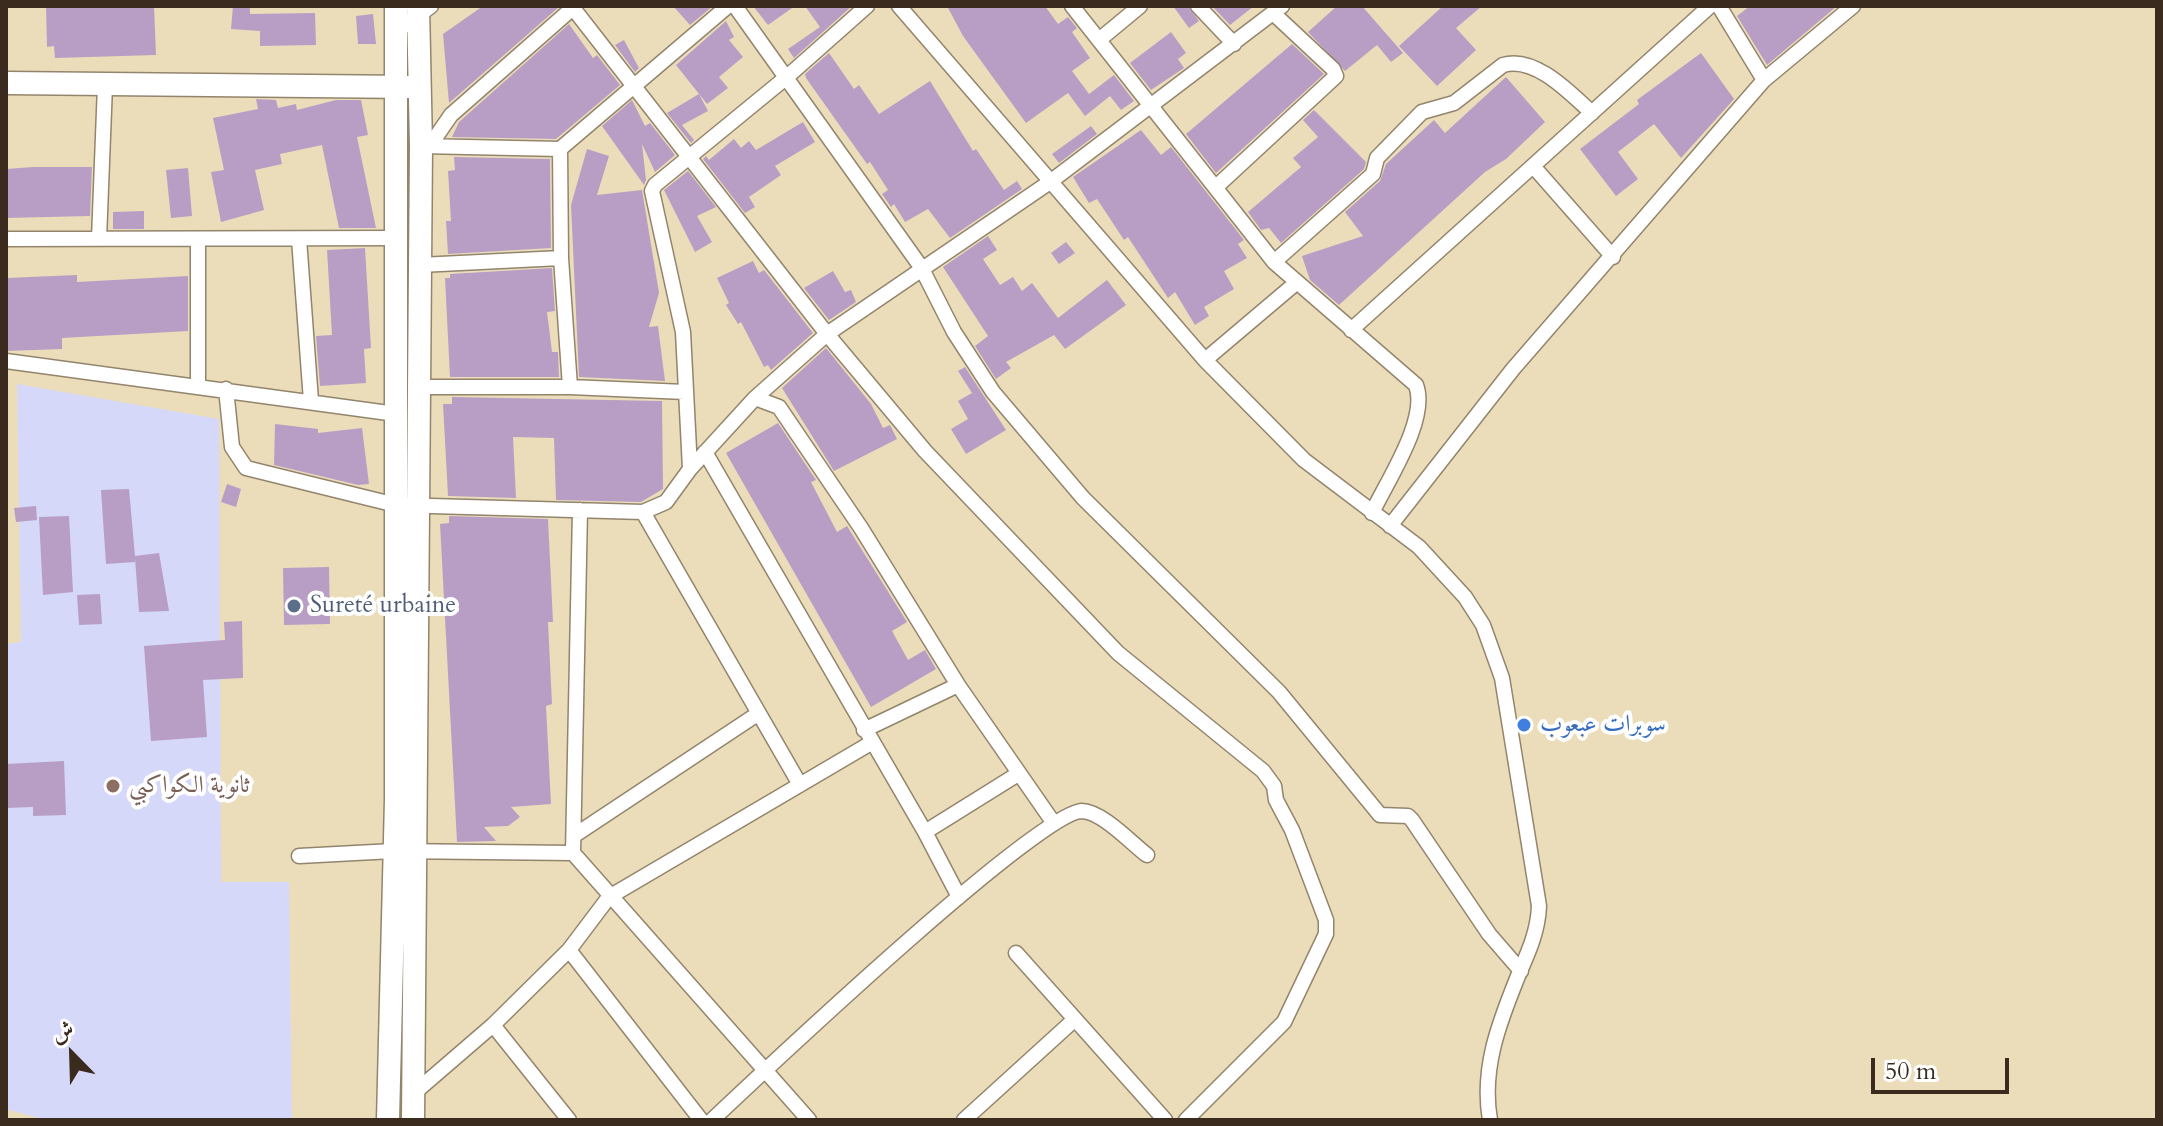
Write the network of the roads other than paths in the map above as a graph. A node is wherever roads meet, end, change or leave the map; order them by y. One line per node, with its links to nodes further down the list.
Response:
1 (396, 6): 15 (main road)
2 (728, 6): 23 (street)
3 (735, 6): 18 (street)
4 (867, 6): 18 (street)
5 (899, 6): 31 (street)
6 (1072, 6): 16 (street)
7 (1140, 6): 16 (street)
8 (1198, 6): 17 (street)
9 (1710, 6): 26 (street)
10 (1719, 6): 19 (street)
11 (1853, 6): 19 (street)
12 (574, 7): 23 (street); 27 (street)
13 (422, 9): 15 (street); 24 (main road)
14 (1278, 10): 17 (street); 32 (street)
15 (397, 31): 22 (main road)
16 (1099, 40): 25 (street)
17 (1234, 44): 25 (street)
18 (788, 76): 29 (street); 42 (street)
19 (1764, 80): 38 (street)
20 (6, 83): 21 (main road)
21 (105, 85): 22 (main road); 35 (street)
22 (396, 86): 24 (main road); 33 (main road)
23 (631, 86): 28 (street); 29 (street)
24 (421, 87): 27 (main road)
25 (1150, 106): 31 (street); 32 (street)
26 (1592, 113): 30 (street); 40 (street)
27 (425, 146): 28 (street); 41 (main road)
28 (560, 149): 39 (street)
29 (689, 156): 45 (street); 52 (street)
30 (1533, 166): 38 (street); 44 (street)
31 (1050, 182): 42 (street); 46 (street)
32 (1216, 187): 40 (street)
33 (397, 238): 37 (street); 55 (main road)
34 (6, 239): 35 (street)
35 (99, 239): 36 (street)
36 (198, 239): 37 (street); 48 (street)
37 (299, 239): 54 (street)
38 (1613, 257): 62 (street)
39 (561, 258): 41 (street); 50 (street)
40 (1274, 262): 43 (street)
41 (420, 265): 49 (main road)
42 (921, 267): 45 (street); 79 (street)
43 (1296, 283): 44 (street); 46 (street)
44 (1351, 330): 61 (street)
45 (827, 334): 53 (street); 92 (street)
46 (1205, 360): 61 (street)
47 (6, 361): 48 (street)
48 (198, 386): 51 (street)
49 (419, 387): 50 (street); 58 (main road)
50 (570, 387): 52 (street)
51 (226, 389): 54 (street); 58 (street)
52 (685, 392): 57 (street)
53 (755, 398): 56 (street); 63 (street)
54 (311, 401): 55 (street)
55 (396, 414): 58 (main road)
56 (705, 452): 57 (street); 65 (street)
57 (690, 469): 60 (street)
58 (407, 506): 59 (street); 71 (main road)
59 (580, 510): 60 (street); 70 (street)
60 (643, 512): 64 (street)
61 (1372, 513): 62 (street)
62 (1390, 526): 79 (street)
63 (958, 685): 65 (street); 66 (street)
64 (756, 715): 67 (street); 70 (street)
65 (868, 737): 67 (street); 69 (street)
66 (1018, 774): 68 (street); 69 (street)
67 (799, 783): 75 (street)
68 (1053, 822): 73 (street); 76 (street)
69 (925, 832): 76 (street)
70 (575, 835): 72 (street)
71 (405, 851): 72 (street); 74 (street); 83 (main road); 85 (main road)
72 (573, 853): 75 (street)
73 (1147, 855)
74 (299, 856)
75 (609, 897): 77 (street); 82 (street)
76 (959, 897): 82 (street)
77 (569, 950): 81 (street); 87 (street)
78 (1016, 953): 80 (street)
79 (1521, 971): 93 (street)
80 (1074, 1020): 90 (street); 91 (street)
81 (493, 1025): 83 (street); 84 (street)
82 (765, 1071): 88 (street); 89 (street)
83 (413, 1094): 86 (main road)
84 (563, 1118)
85 (388, 1120)
86 (413, 1120)
87 (701, 1120)
88 (712, 1120)
89 (809, 1120)
90 (964, 1120)
91 (1165, 1120)
92 (1186, 1120)
93 (1490, 1120)

